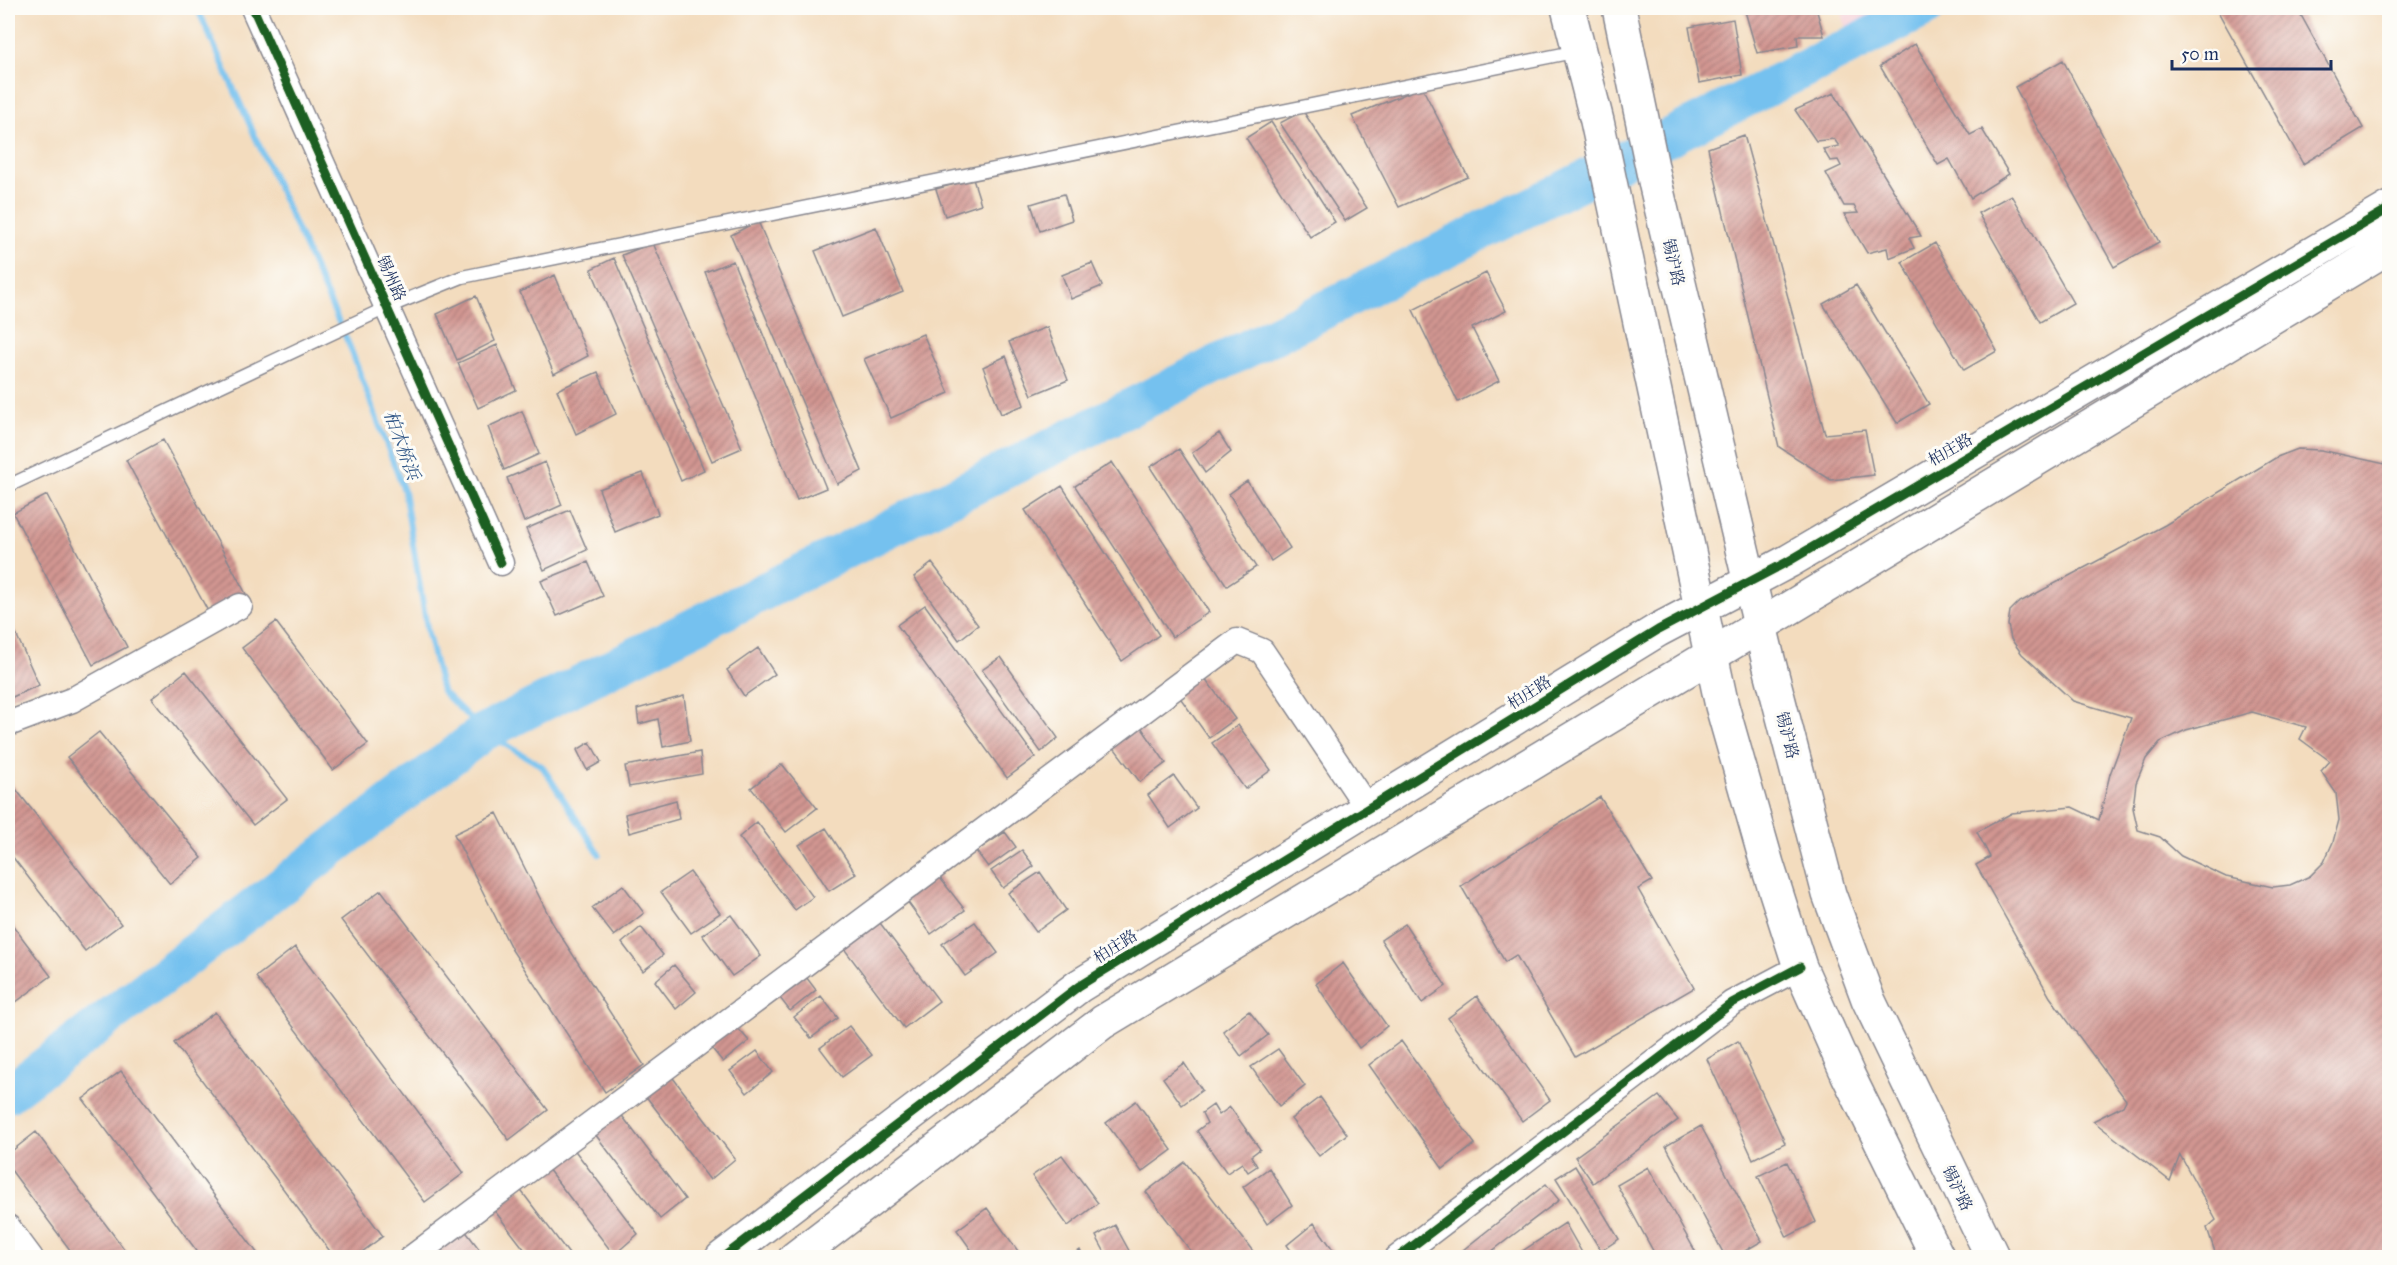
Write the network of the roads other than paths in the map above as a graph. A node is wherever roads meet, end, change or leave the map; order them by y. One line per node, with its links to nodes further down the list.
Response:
1 (253, 8): 7 (street, 锡州路)
2 (1568, 8): 4 (street)
3 (1619, 8): 10 (street, 锡沪路)
4 (1578, 51): 7 (lane); 12 (street)
5 (2390, 208): 10 (street, 柏庄路)
6 (2390, 246): 13 (street)
7 (388, 307): 8 (lane); 9 (street, 锡州路)
8 (8, 486)
9 (501, 563)
10 (1750, 582): 12 (street, 柏庄路); 13 (street, 锡沪路)
11 (240, 606): 15 (street)
12 (1701, 607): 14 (street); 16 (street, 柏庄路)
13 (1760, 625): 14 (street); 25 (street, 锡沪路)
14 (1711, 655): 17 (street); 22 (street)
15 (8, 724)
16 (1368, 809): 20 (street); 21 (street, 柏庄路)
17 (1800, 967): 23 (street); 24 (street)
18 (8, 1227): 19 (street)
19 (31, 1257)
20 (411, 1257)
21 (722, 1257)
22 (795, 1257)
23 (1397, 1257)
24 (1938, 1257)
25 (1993, 1257)

